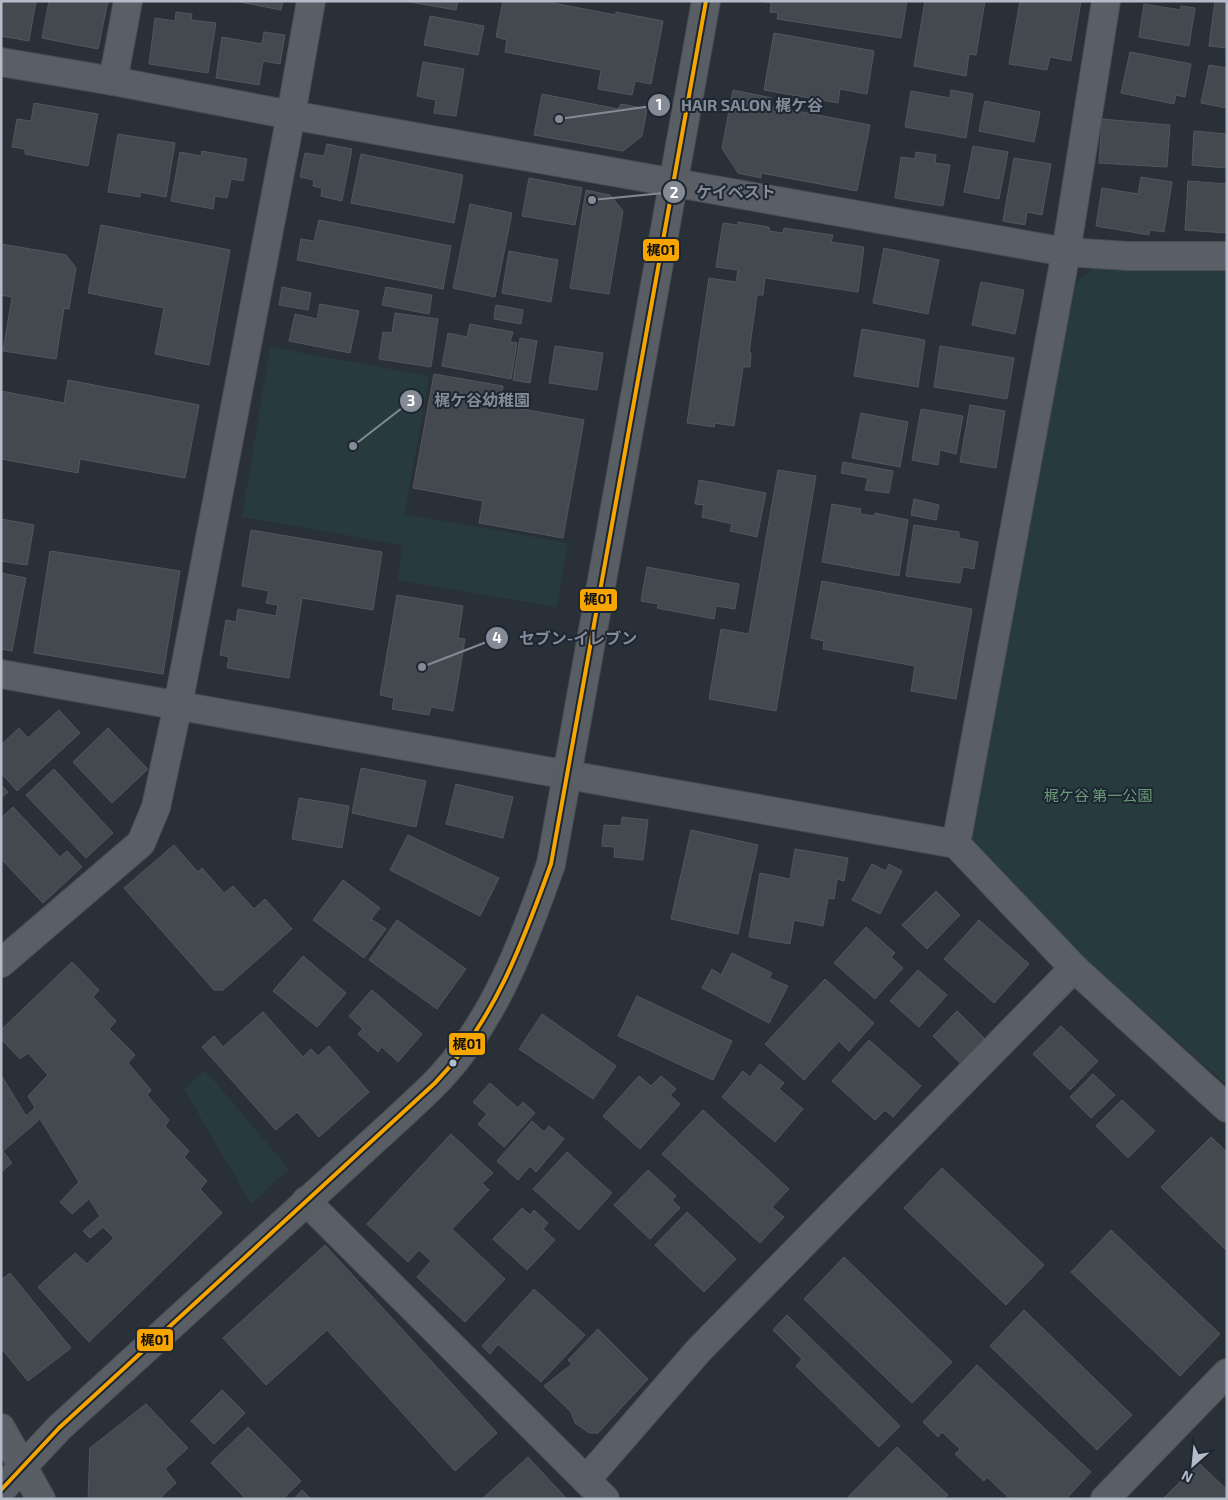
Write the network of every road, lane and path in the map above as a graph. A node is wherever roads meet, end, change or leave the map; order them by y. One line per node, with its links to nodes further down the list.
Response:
1 (128, 1): 6 (street)
2 (311, 1): 7 (street)
3 (706, 1): 8 (street)
4 (1106, 1): 9 (street)
5 (1, 62): 6 (street)
6 (114, 81): 7 (street)
7 (291, 115): 8 (street); 12 (street)
8 (672, 183): 9 (street); 13 (street)
9 (1066, 252): 10 (street); 14 (street)
10 (1227, 256)
11 (1, 674): 12 (street)
12 (178, 705): 13 (street); 15 (street)
13 (567, 774): 14 (street); 18 (street)
14 (956, 844): 16 (street)
15 (1, 963)
16 (1074, 968): 17 (street); 22 (street)
17 (1227, 1108)
18 (306, 1200): 21 (street); 22 (street)
19 (1227, 1373): 26 (street)
20 (1, 1428): 21 (street)
21 (23, 1465): 23 (street); 24 (street)
22 (586, 1480): 25 (street)
23 (1, 1490)
24 (41, 1499)
25 (605, 1499)
26 (1105, 1499)

